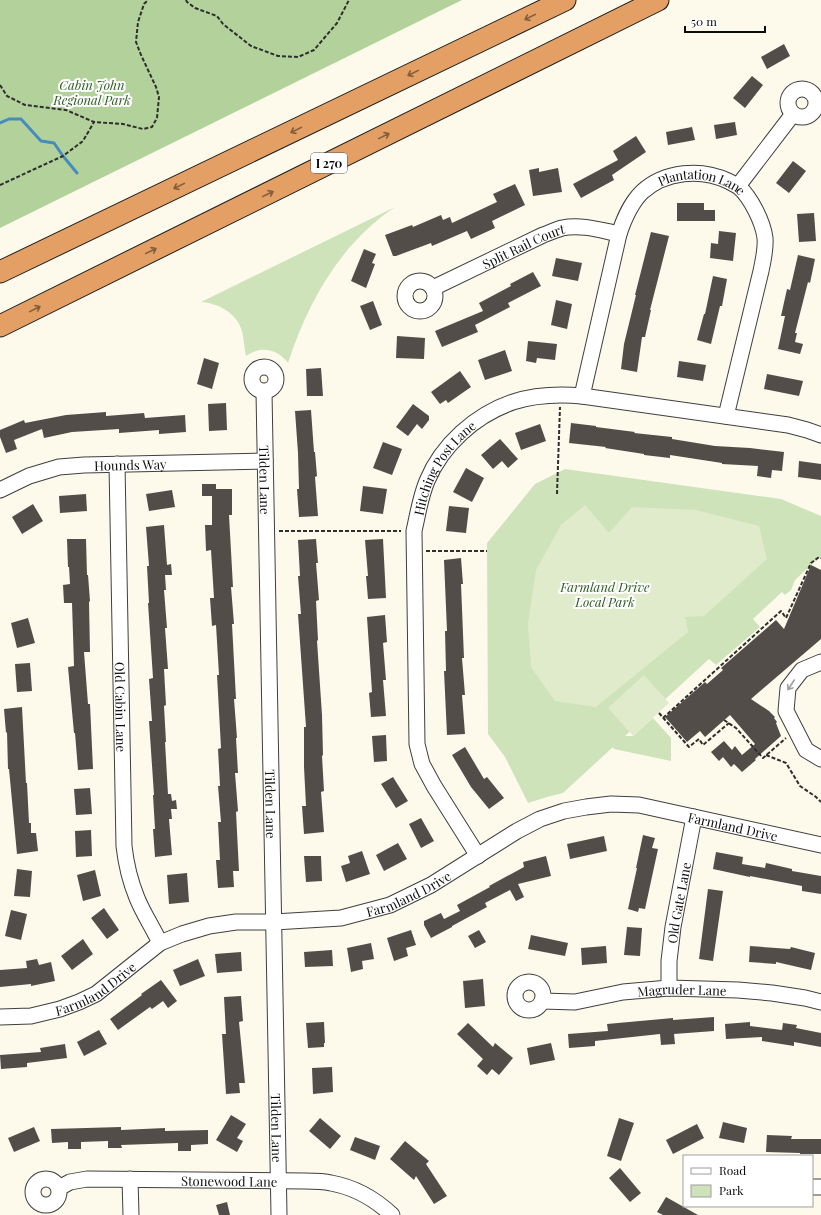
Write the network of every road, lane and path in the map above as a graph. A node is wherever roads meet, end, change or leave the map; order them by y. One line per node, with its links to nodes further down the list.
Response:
1 (148, 0): 8 (path)
2 (186, 0): 3 (path)
3 (349, 0)
4 (565, 0): 12 (highway, one-way to 12)
5 (658, 0): 14 (highway, I 270, one-way to 5)
6 (0, 86): 8 (path)
7 (793, 114): 10 (street)
8 (94, 122): 9 (path)
9 (0, 185)
10 (738, 186): 11 (street, Plantation Lane); 18 (street, Plantation Lane)
11 (619, 234): 13 (street, Split Rail Court); 17 (street, Plantation Lane)
12 (0, 272)
13 (433, 288)
14 (0, 326)
15 (264, 392): 20 (street, Tilden Lane)
16 (560, 394): 17 (street, Hitching Post Lane); 23 (path); 25 (street, Hitching Post Lane)
17 (582, 396): 18 (street, Hitching Post Lane)
18 (726, 416): 19 (street, Hitching Post Lane)
19 (821, 435)
20 (265, 461): 21 (street, Hounds Way); 24 (street, Tilden Lane)
21 (116, 464): 22 (street, Hounds Way); 42 (street, Old Cabin Lane)
22 (0, 490)
23 (557, 494)
24 (266, 531): 25 (path); 41 (street, Tilden Lane)
25 (414, 531): 26 (street, Hitching Post Lane)
26 (414, 551): 27 (path); 40 (street, Hitching Post Lane)
27 (487, 551)
28 (821, 558): 31 (path)
29 (821, 662): 36 (street, one-way to 36)
30 (659, 713): 31 (path)
31 (663, 718): 33 (path)
32 (724, 720): 33 (path)
33 (729, 723): 35 (path)
34 (788, 736): 35 (path)
35 (766, 755): 37 (path)
36 (821, 759)
37 (821, 802)
38 (694, 817): 39 (street, Farmland Drive); 40 (street, Farmland Drive); 43 (street, Old Gate Lane)
39 (821, 845)
40 (478, 856): 41 (street, Farmland Drive)
41 (274, 922): 42 (street, Farmland Drive); 48 (street, Tilden Lane)
42 (160, 943): 46 (street, Farmland Drive)
43 (669, 988): 44 (street, Magruder Lane); 45 (street, Magruder Lane)
44 (542, 1001)
45 (821, 1002)
46 (0, 1017)
47 (130, 1179): 48 (street, Stonewood Lane); 49 (street, Stonewood Lane); 50 (street)
48 (278, 1181): 51 (street, Tilden Lane); 52 (street, Stonewood Lane)
49 (59, 1188)
50 (131, 1215)
51 (279, 1215)
52 (392, 1215)

